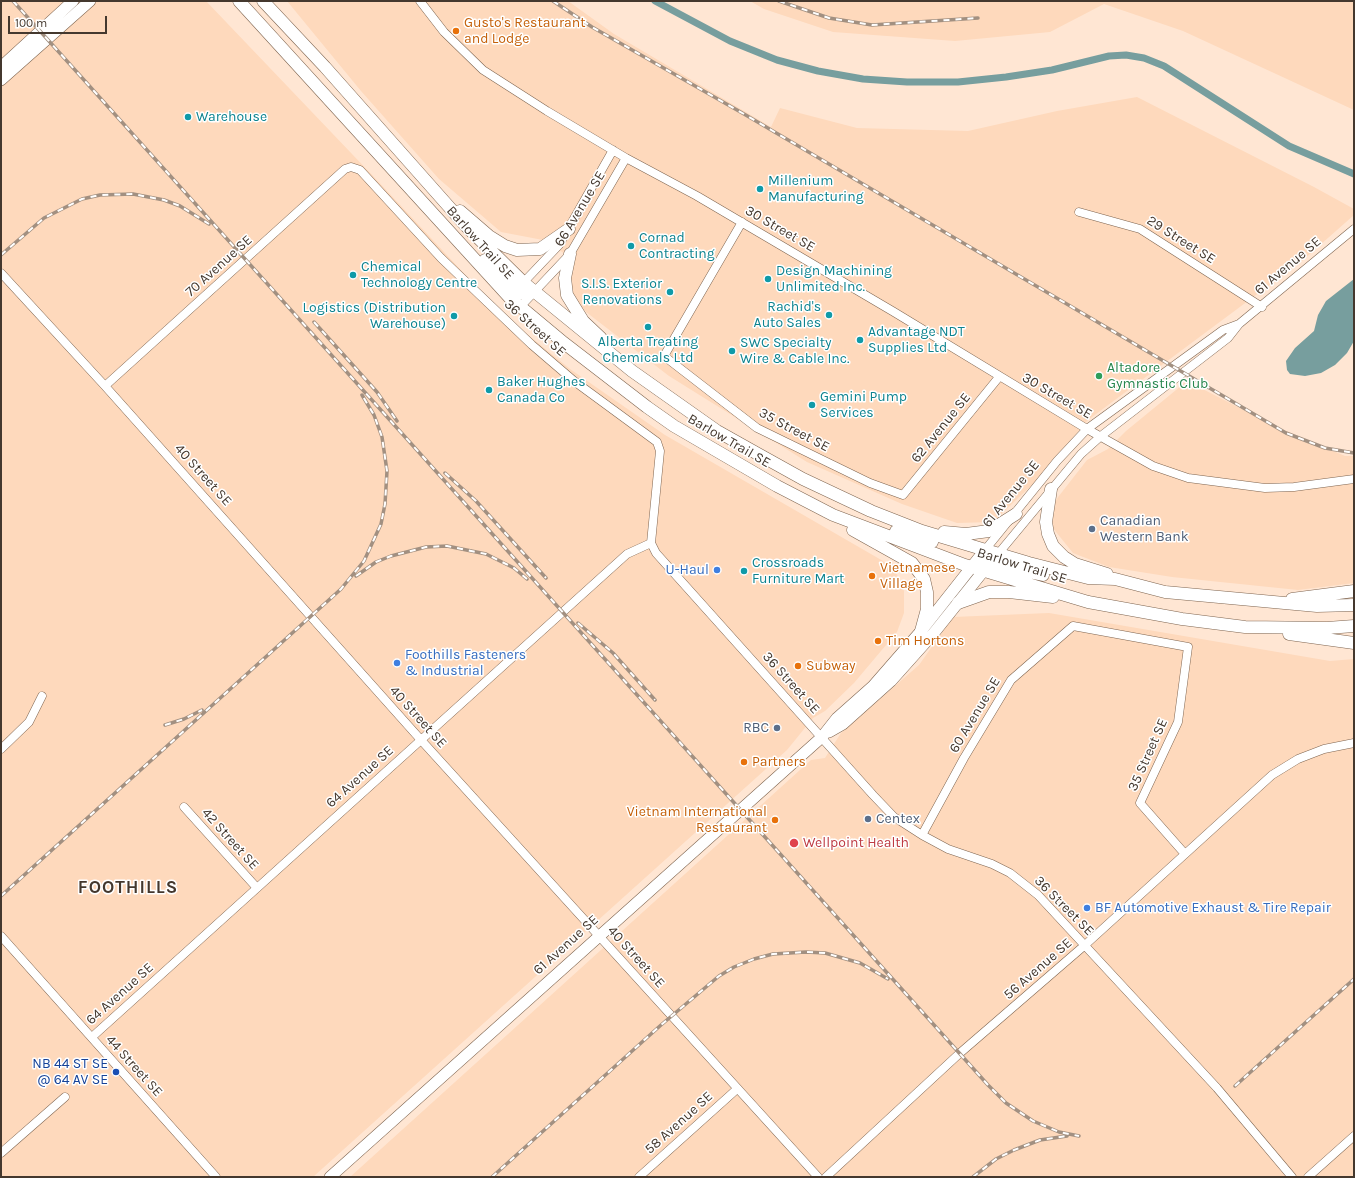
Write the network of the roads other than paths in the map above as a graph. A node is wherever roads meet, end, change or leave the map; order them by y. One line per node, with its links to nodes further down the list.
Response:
1 (73, 1): 8 (street)
2 (90, 1): 9 (street)
3 (239, 1): 20 (main road, Barlow Trail SE)
4 (263, 1): 7 (main road, Barlow Trail SE)
5 (269, 1): 7 (main road)
6 (420, 1): 10 (street, 30 Street SE)
7 (286, 26): 13 (main road, Barlow Trail SE)
8 (1, 67)
9 (1, 80)
10 (613, 150): 11 (street, 30 Street SE); 16 (street, 66 Avenue SE)
11 (626, 158): 15 (street, 30 Street SE); 18 (street, 66 Avenue SE)
12 (352, 167): 27 (street, 70 Avenue SE); 37 (street, 36 Street SE)
13 (440, 197): 16 (main road); 20 (main road, Barlow Trail SE)
14 (1080, 212): 23 (street, 29 Street SE)
15 (742, 222): 26 (street, 30 Street SE); 32 (street, 35 Street SE)
16 (569, 228): 20 (street, 66 Avenue SE)
17 (1354, 229): 23 (street, 61 Avenue SE)
18 (570, 254): 21 (street, 66 Avenue SE); 25 (main road)
19 (1, 273): 27 (street, 40 Street SE)
20 (517, 290): 21 (main road, Barlow Trail SE); 22 (main road, Barlow Trail SE)
21 (534, 292): 22 (street, 66 Avenue SE); 25 (main road, Barlow Trail SE)
22 (520, 307): 34 (main road, Barlow Trail SE)
23 (1262, 307): 24 (street, 61 Avenue SE)
24 (1240, 324): 28 (street, 61 Avenue SE); 29 (street, 61 Avenue SE)
25 (632, 371): 36 (main road, Barlow Trail SE)
26 (999, 377): 28 (street, 30 Street SE); 32 (street, 62 Avenue SE)
27 (105, 386): 54 (street, 40 Street SE)
28 (1087, 429): 29 (street, 30 Street SE); 33 (street, 61 Avenue SE)
29 (1101, 436): 30 (street, 30 Street SE); 31 (street, 61 Avenue SE)
30 (1354, 479)
31 (1051, 489): 39 (street, 61 Avenue SE); 41 (main road)
32 (903, 495)
33 (1016, 514): 36 (main road); 38 (street, 61 Avenue SE)
34 (833, 515): 35 (main road, Barlow Trail SE); 50 (main road)
35 (859, 525): 38 (main road); 40 (main road, Barlow Trail SE)
36 (922, 530): 38 (main road, Barlow Trail SE)
37 (651, 543): 53 (street, 36 Street SE); 54 (street, 64 Avenue SE)
38 (983, 552): 39 (main road, Barlow Trail SE); 40 (street, 61 Avenue SE)
39 (991, 563): 40 (main road, Barlow Trail SE); 41 (main road, Barlow Trail SE); 43 (main road, Barlow Trail SE); 45 (street, 61 Avenue SE)
40 (970, 567): 50 (street, 61 Avenue SE)
41 (1115, 579): 44 (main road, Barlow Trail SE)
42 (1354, 591): 44 (main road)
43 (1088, 602): 45 (main road); 49 (main road, Barlow Trail SE)
44 (1270, 602): 46 (main road, Barlow Trail SE)
45 (958, 603): 53 (street, 61 Avenue SE)
46 (1354, 605)
47 (1073, 626): 58 (street, 60 Avenue SE); 59 (street, 35 Street SE)
48 (1354, 626): 49 (main road, Barlow Trail SE)
49 (1244, 627): 51 (main road)
50 (921, 631): 53 (street, 61 Avenue SE)
51 (1354, 643)
52 (42, 696): 56 (street)
53 (822, 737): 58 (street, 36 Street SE); 61 (street, 61 Avenue SE)
54 (421, 740): 60 (street, 64 Avenue SE); 61 (street, 40 Street SE)
55 (1354, 743): 59 (street, 56 Avenue SE)
56 (1, 749)
57 (184, 808): 60 (street, 42 Street SE)
58 (922, 835): 63 (street, 36 Street SE)
59 (1185, 854): 63 (street, 56 Avenue SE)
60 (257, 888): 64 (street, 64 Avenue SE)
61 (599, 935): 65 (street, 40 Street SE); 70 (street, 61 Avenue SE)
62 (1, 936): 64 (street, 44 Street SE)
63 (1085, 946): 73 (street, 56 Avenue SE); 74 (street, 36 Street SE)
64 (92, 1037): 69 (street, 44 Street SE)
65 (737, 1089): 71 (street, 58 Avenue SE); 72 (street, 40 Street SE)
66 (65, 1097): 68 (street)
67 (1354, 1136): 75 (street)
68 (1, 1153)
69 (216, 1177)
70 (330, 1177)
71 (639, 1177)
72 (818, 1177)
73 (826, 1177)
74 (1292, 1177)
75 (1308, 1177)

